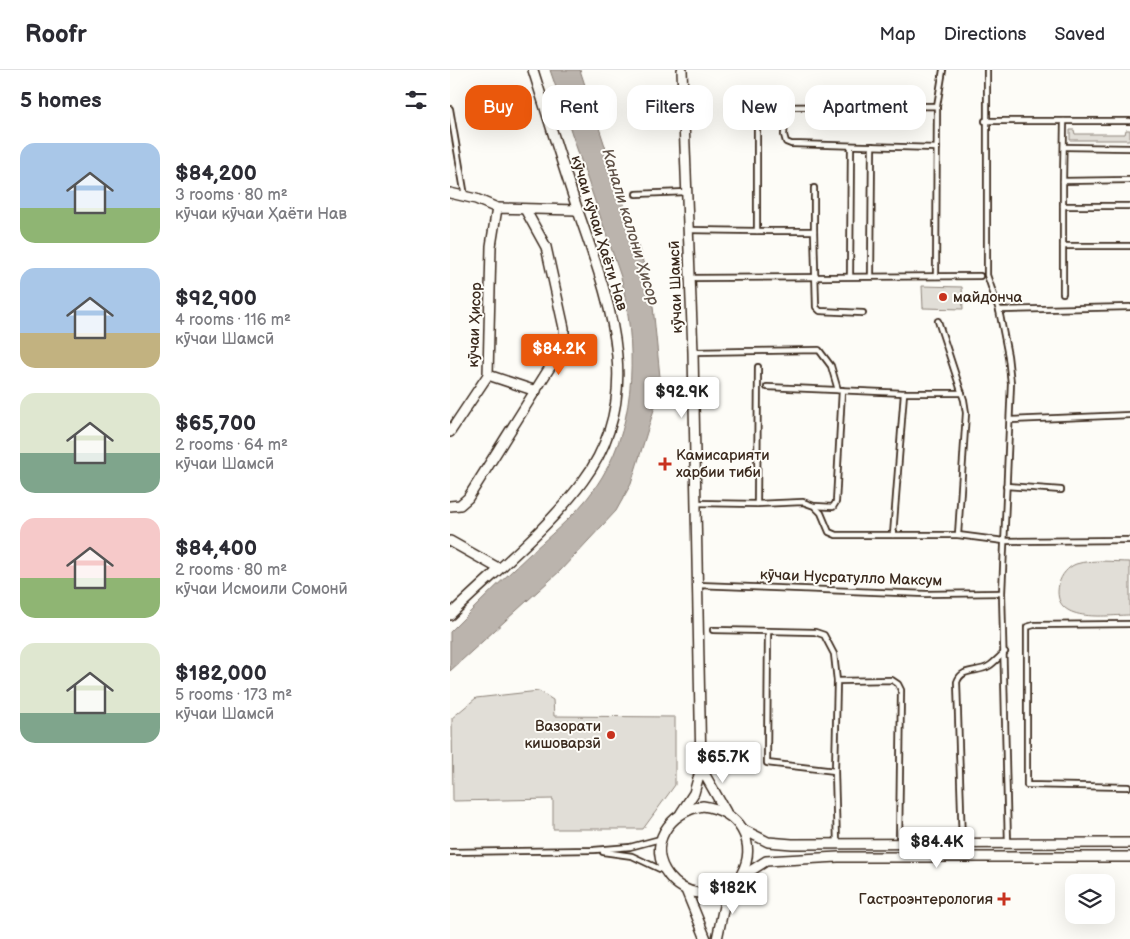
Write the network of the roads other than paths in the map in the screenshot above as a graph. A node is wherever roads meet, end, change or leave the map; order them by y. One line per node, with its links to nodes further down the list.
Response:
1 (533, 70): 29 (street, кӯчаи кӯчаи Ҳаёти Нав)
2 (682, 70): 21 (street, кӯчаи Шамсӣ)
3 (943, 70): 6 (lane)
4 (987, 70): 8 (lane)
5 (795, 106): 6 (lane)
6 (937, 106): 16 (lane)
7 (450, 109): 24 (lane)
8 (985, 121): 9 (lane); 43 (lane)
9 (1064, 122): 10 (lane); 15 (lane)
10 (1130, 122)
11 (758, 130): 32 (lane)
12 (784, 130): 13 (lane)
13 (851, 146): 14 (lane); 36 (lane)
14 (872, 146): 16 (lane); 37 (lane)
15 (1064, 147): 17 (lane); 19 (lane)
16 (937, 148): 38 (lane)
17 (1130, 148)
18 (1130, 180): 19 (lane)
19 (1063, 181): 25 (lane)
20 (814, 188): 31 (lane)
21 (686, 192): 23 (lane); 30 (street, кӯчаи Шамсӣ)
22 (450, 193): 24 (street)
23 (636, 194)
24 (465, 196): 27 (street)
25 (1063, 206): 26 (lane); 33 (lane)
26 (1130, 206)
27 (497, 208): 28 (street); 48 (street, кӯчаи Ҳисор)
28 (524, 209): 29 (street); 51 (street)
29 (577, 210): 68 (street, кӯчаи кӯчаи Ҳаёти Нав)
30 (688, 230): 32 (lane); 40 (street, кӯчаи Шамсӣ)
31 (814, 230): 32 (lane); 35 (lane)
32 (757, 231)
33 (1063, 246): 34 (lane); 41 (lane)
34 (1130, 246)
35 (814, 276): 36 (lane); 40 (lane); 44 (lane)
36 (850, 276): 37 (lane)
37 (871, 276): 38 (lane)
38 (936, 276): 39 (lane)
39 (980, 276)
40 (689, 278): 46 (street, кӯчаи Шамсӣ)
41 (1063, 293)
42 (1130, 307): 43 (lane)
43 (998, 310): 55 (lane)
44 (863, 313)
45 (938, 321): 53 (lane)
46 (693, 352): 50 (lane); 59 (street, кӯчаи Шамсӣ)
47 (758, 367): 60 (lane)
48 (488, 375): 51 (street); 56 (street, кӯчаи Ҳисор)
49 (767, 387): 50 (lane)
50 (840, 390): 52 (lane); 62 (lane)
51 (536, 391): 61 (street)
52 (904, 393): 53 (lane); 64 (lane)
53 (962, 393): 63 (lane)
54 (1130, 415): 55 (lane)
55 (1010, 420): 57 (lane)
56 (450, 432)
57 (1006, 486): 58 (lane); 67 (lane)
58 (1062, 490)
59 (696, 502): 60 (lane); 69 (street, кӯчаи Шамсӣ)
60 (757, 504): 62 (lane)
61 (450, 506)
62 (814, 506): 64 (lane)
63 (958, 535): 64 (lane); 67 (lane)
64 (893, 536)
65 (1130, 540): 67 (lane)
66 (450, 541): 68 (street)
67 (1004, 541): 70 (lane)
68 (498, 568): 71 (street, кӯчаи кӯчаи Ҳаёти Нав)
69 (698, 585): 70 (lane, кӯчаи Нусратулло Максум); 77 (street, кӯчаи Шамсӣ)
70 (1002, 593): 75 (lane)
71 (450, 615)
72 (1130, 624): 79 (lane)
73 (714, 630): 74 (lane)
74 (768, 631): 76 (lane); 78 (lane)
75 (1005, 652): 84 (lane); 87 (lane)
76 (837, 681): 78 (lane); 86 (lane)
77 (701, 768): 80 (street, кӯчаи Шамсӣ); 81 (street, кӯчаи Шамсӣ)
78 (835, 772): 88 (lane)
79 (1128, 787)
80 (726, 812): 81 (street); 82 (street, кӯчаи Шамсӣ)
81 (681, 813): 83 (street, кӯчаи Шамсӣ)
82 (742, 829): 88 (street); 93 (street)
83 (662, 838): 89 (lane); 92 (street)
84 (962, 843): 86 (street); 87 (street)
85 (1130, 843): 87 (street)
86 (899, 844): 88 (street)
87 (1008, 844)
88 (837, 845)
89 (594, 850): 90 (lane); 92 (lane)
90 (450, 852)
91 (1130, 857): 93 (street)
92 (665, 871): 95 (street)
93 (741, 877): 94 (street)
94 (728, 887): 95 (street); 97 (street)
95 (686, 890): 96 (street)
96 (706, 939)
97 (717, 939)

